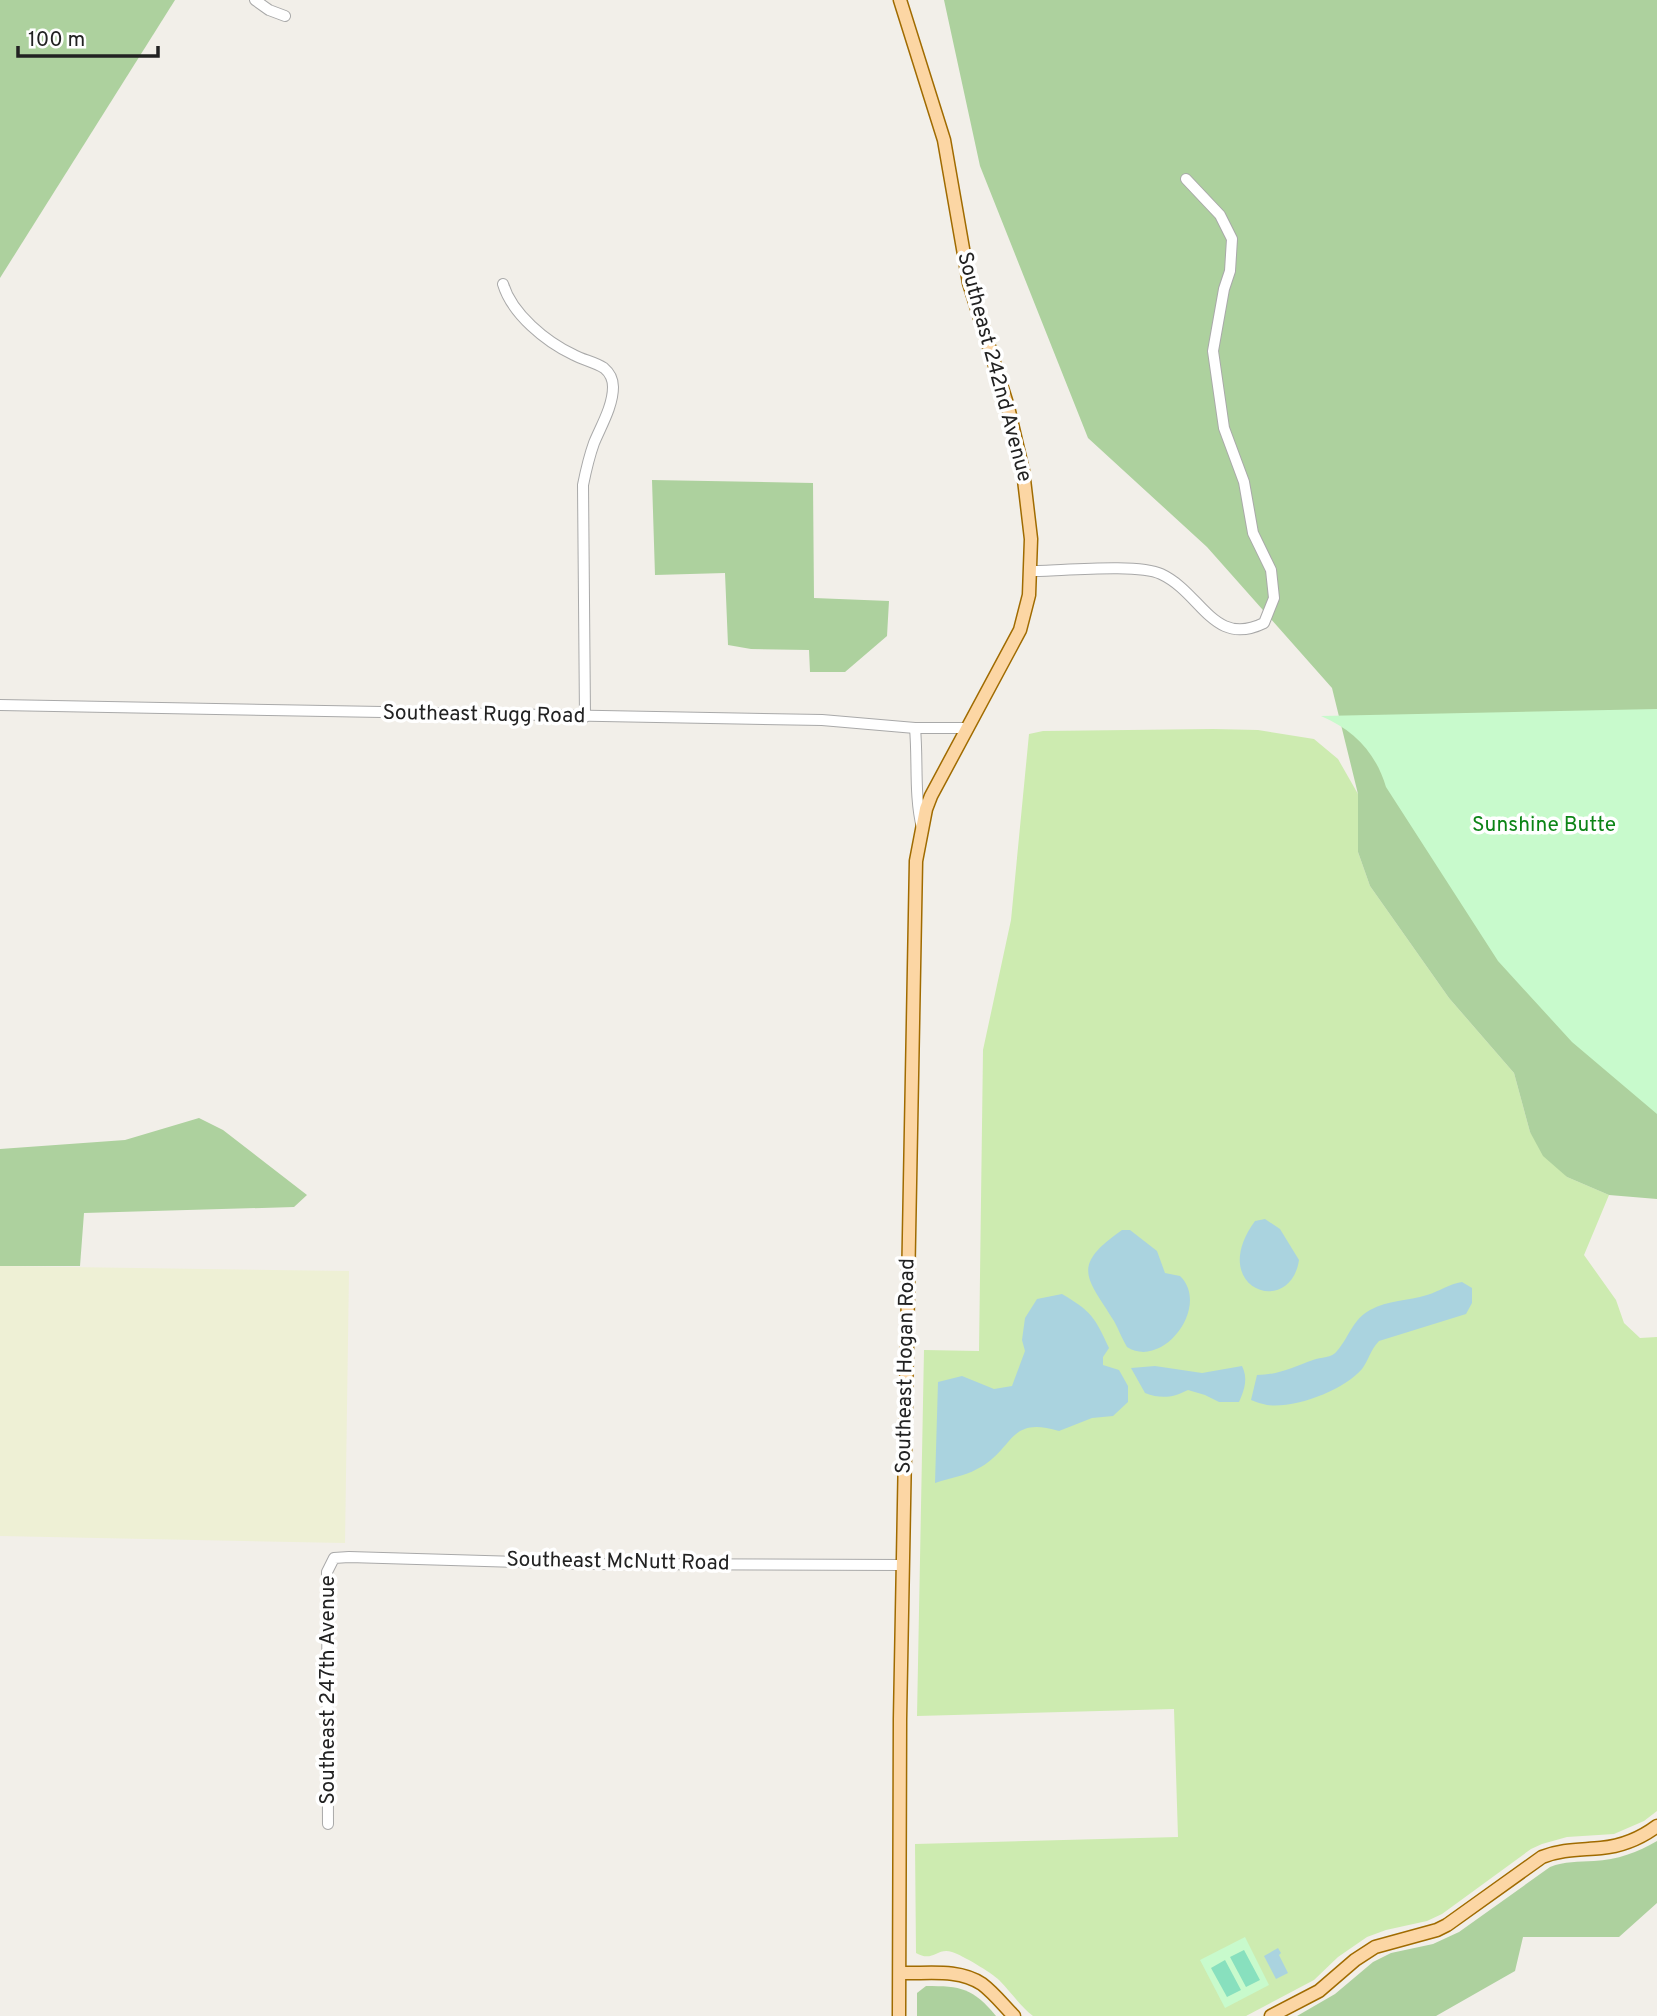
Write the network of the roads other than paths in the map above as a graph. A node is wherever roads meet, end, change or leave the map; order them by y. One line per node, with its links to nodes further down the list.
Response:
1 (254, 0): 3 (street)
2 (900, 0): 6 (main road, Southeast 242nd Avenue)
3 (285, 16)
4 (1186, 179): 6 (street)
5 (503, 284): 8 (street)
6 (1031, 571): 9 (main road, Southeast 242nd Avenue)
7 (0, 705): 8 (street, Southeast Rugg Road)
8 (585, 717): 10 (street, Southeast Rugg Road)
9 (968, 727): 10 (street, Southeast Rugg Road); 11 (main road, Southeast Hogan Road)
10 (915, 728): 11 (street)
11 (922, 828): 13 (main road, Southeast Hogan Road)
12 (334, 1558): 13 (street, Southeast McNutt Road); 14 (street, Southeast 247th Avenue)
13 (903, 1565): 16 (main road, Southeast Hogan Road)
14 (328, 1824)
15 (1657, 1826): 19 (main road)
16 (900, 1973): 17 (main road, Southeast Hogan Road); 18 (main road)
17 (899, 2016)
18 (1014, 2016)
19 (1272, 2016)

